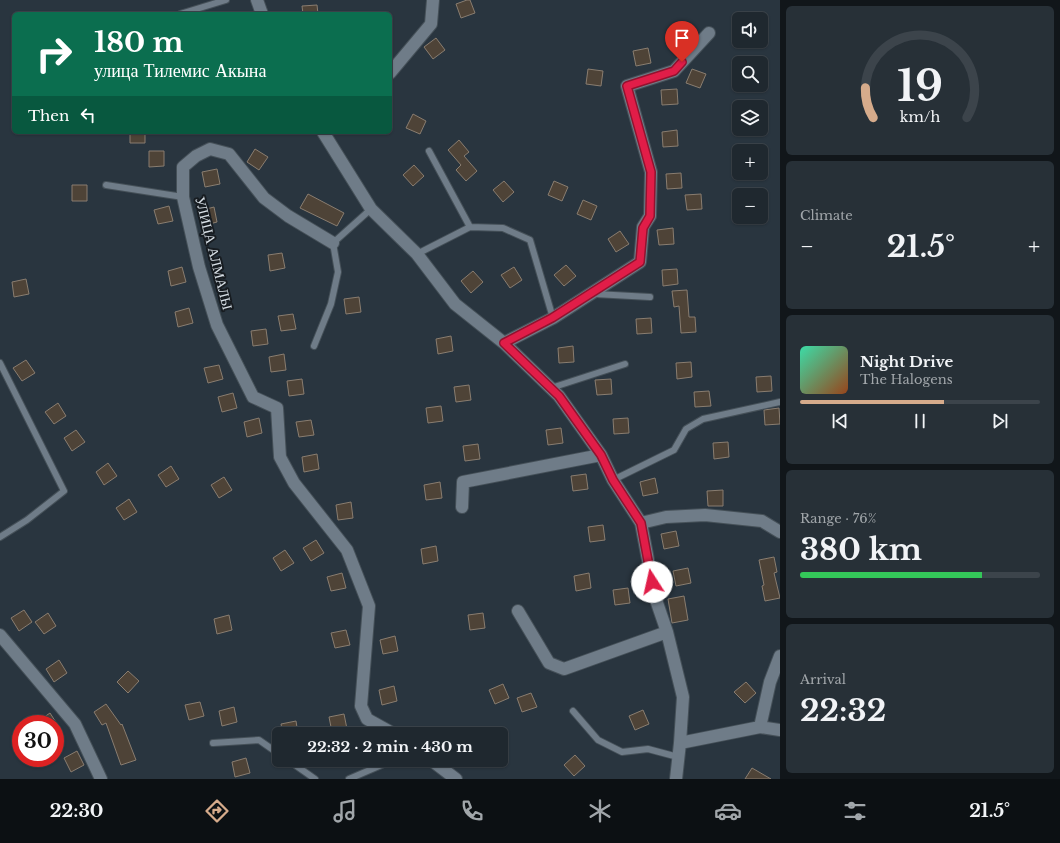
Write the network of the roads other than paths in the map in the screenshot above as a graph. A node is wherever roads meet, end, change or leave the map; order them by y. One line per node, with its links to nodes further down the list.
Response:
1 (226, 0): 4 (lane)
2 (257, 0): 5 (street)
3 (433, 0): 7 (street)
4 (187, 12)
5 (261, 12)
6 (709, 33): 16 (street)
7 (392, 70)
8 (324, 134): 12 (street)
9 (429, 151): 13 (lane)
10 (106, 185): 11 (lane)
11 (183, 197): 14 (street, УЛИЦА АЛМАЛЫ); 36 (street, УЛИЦА АЛМАЛЫ)
12 (370, 209): 14 (lane); 15 (street)
13 (470, 226): 15 (lane); 18 (lane)
14 (333, 243): 20 (lane)
15 (417, 254): 19 (street)
16 (591, 293): 17 (lane); 18 (street)
17 (650, 297)
18 (552, 318): 19 (street)
19 (504, 343): 23 (street)
20 (314, 346)
21 (0, 363): 30 (lane)
22 (625, 364): 23 (lane)
23 (551, 388): 25 (street)
24 (780, 402): 26 (lane)
25 (601, 455): 26 (street); 27 (street)
26 (613, 480): 28 (street)
27 (462, 507)
28 (641, 523): 29 (street); 32 (street)
29 (780, 532)
30 (0, 537)
31 (518, 611): 32 (street)
32 (667, 632): 40 (street)
33 (0, 635): 46 (street)
34 (780, 656): 37 (street)
35 (573, 711): 42 (lane)
36 (381, 727)
37 (760, 727): 38 (street); 40 (street)
38 (780, 730)
39 (213, 743): 41 (lane)
40 (680, 743): 42 (street)
41 (272, 749)
42 (678, 757): 50 (street)
43 (298, 767): 47 (lane)
44 (377, 767): 48 (lane)
45 (440, 767): 49 (street)
46 (101, 779)
47 (315, 779)
48 (349, 779)
49 (456, 779)
50 (676, 779)

